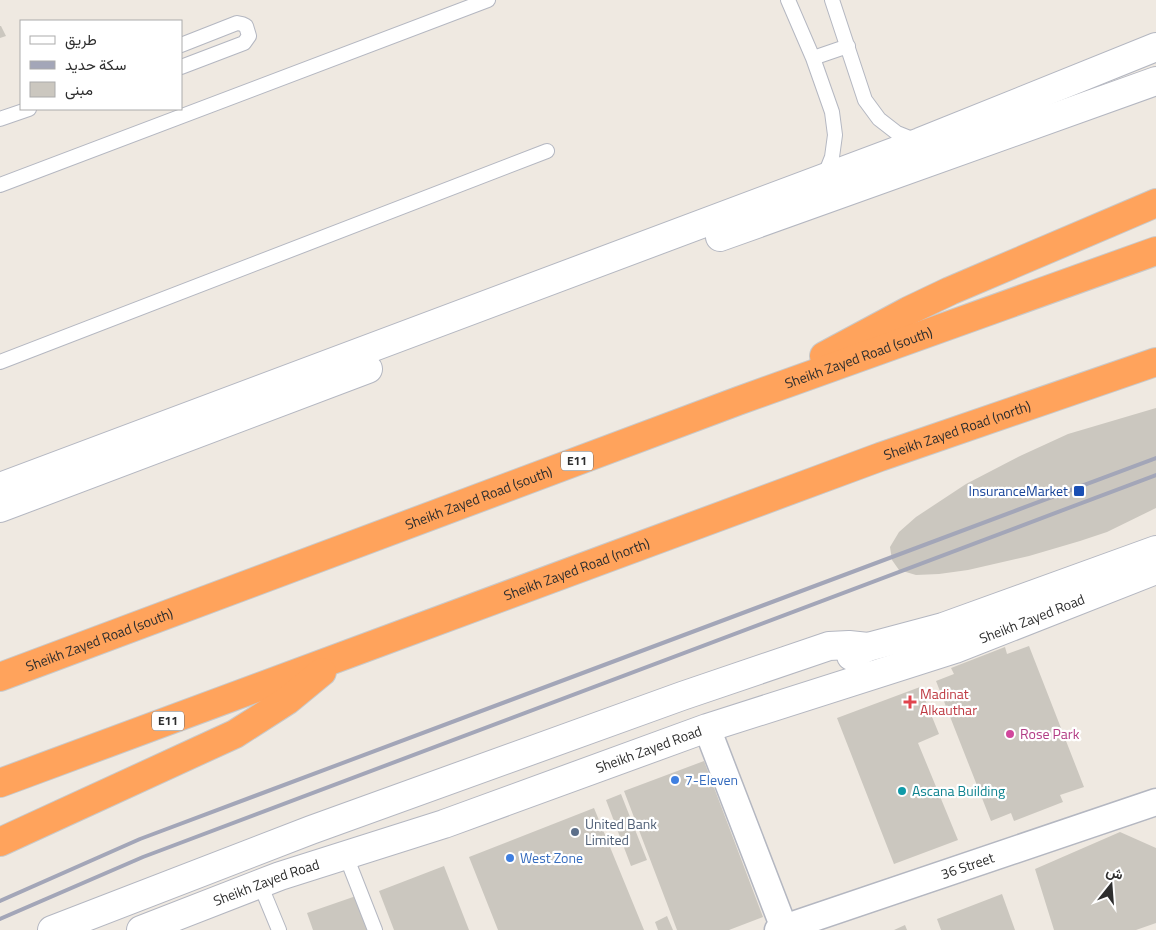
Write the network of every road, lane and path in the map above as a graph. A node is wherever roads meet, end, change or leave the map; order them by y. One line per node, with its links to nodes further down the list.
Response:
1 (488, 0): 17 (lane)
2 (788, 0): 9 (lane)
3 (832, 0): 6 (lane)
4 (197, 38): 5 (lane); 8 (lane); 8 (lane)
5 (182, 44)
6 (848, 46): 9 (lane); 14 (lane)
7 (1156, 47): 14 (street)
8 (204, 58): 10 (lane)
9 (813, 58): 16 (lane)
10 (182, 67)
11 (1156, 81): 24 (street)
12 (26, 110): 13 (lane)
13 (0, 119)
14 (920, 142): 16 (street)
15 (547, 151): 20 (lane)
16 (823, 178): 23 (street)
17 (1, 181)
18 (1156, 203): 22 (highway)
19 (1156, 251): 22 (highway, Sheikh Zayed Road (south) / E11)
20 (0, 362)
21 (1156, 362): 28 (highway, Sheikh Zayed Road (north) / E11)
22 (738, 401): 29 (highway, Sheikh Zayed Road (south) / E11)
23 (0, 487)
24 (0, 508)
25 (1156, 550): 27 (street, Sheikh Zayed Road)
26 (1156, 570): 30 (street, Sheikh Zayed Road)
27 (868, 647): 30 (street); 37 (street)
28 (336, 660): 31 (highway, Sheikh Zayed Road (north) / E11); 33 (highway)
29 (0, 677)
30 (707, 728): 34 (street, Sheikh Zayed Road); 36 (street)
31 (0, 783)
32 (1156, 802): 36 (street, 36 Street)
33 (0, 842)
34 (346, 856): 35 (street, Sheikh Zayed Road); 40 (lane)
35 (260, 884): 38 (street, Sheikh Zayed Road); 39 (lane)
36 (781, 929)
37 (52, 930)
38 (141, 930)
39 (279, 930)
40 (375, 930)

